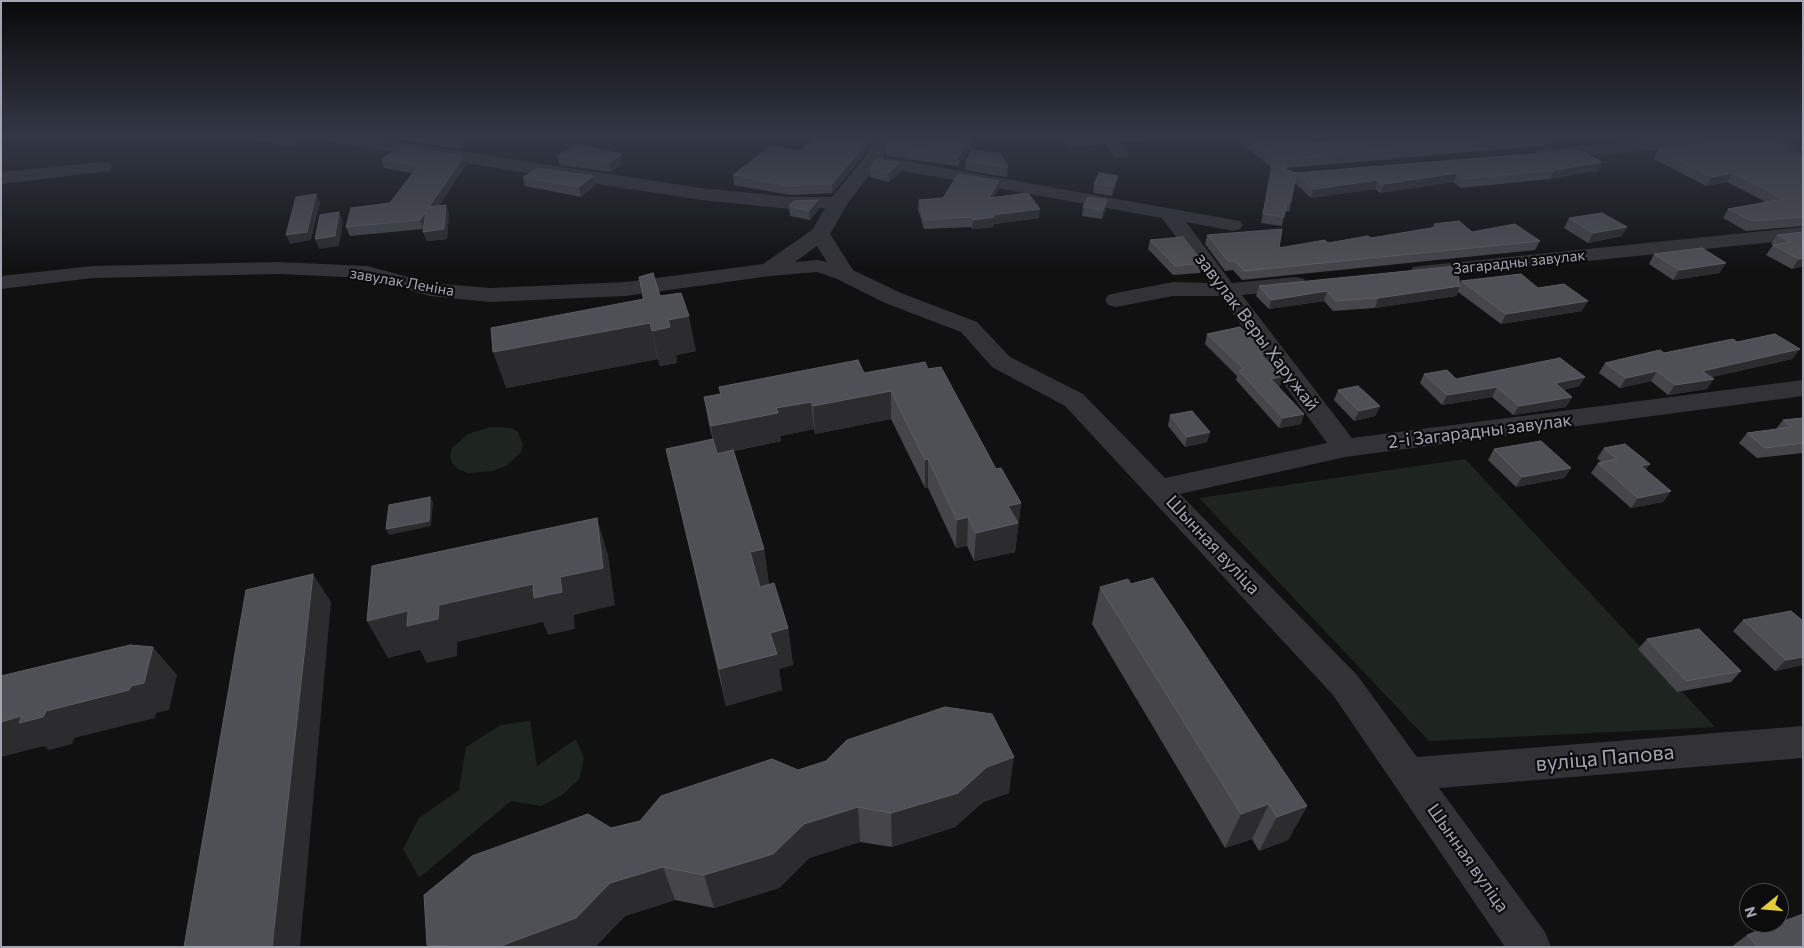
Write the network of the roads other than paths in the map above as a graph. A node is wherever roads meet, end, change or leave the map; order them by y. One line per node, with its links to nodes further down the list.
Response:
1 (616, 181): 4 (street)
2 (855, 181): 4 (street)
3 (987, 181): 5 (street)
4 (839, 201): 8 (street)
5 (1170, 215): 6 (street); 14 (street, завулак Веры Харужай)
6 (1233, 225)
7 (1803, 232): 11 (street, Загарадны завулак)
8 (820, 234): 9 (street, завулак Леніна); 10 (street)
9 (769, 270): 10 (street, Шынная вуліца); 13 (street, завулак Леніна)
10 (845, 274): 18 (street, Шынная вуліца)
11 (1401, 274)
12 (1313, 282): 14 (street)
13 (1, 283)
14 (1225, 290): 15 (street); 17 (street, завулак Веры Харужай)
15 (1116, 300)
16 (1803, 388): 17 (street, 2-і Загарадны завулак)
17 (1345, 448): 18 (street, 2-і Загарадны завулак)
18 (1160, 489): 20 (street, Шынная вуліца)
19 (1803, 742): 20 (street, вуліца Папова)
20 (1408, 774): 21 (street, Шынная вуліца)
21 (1530, 947)

